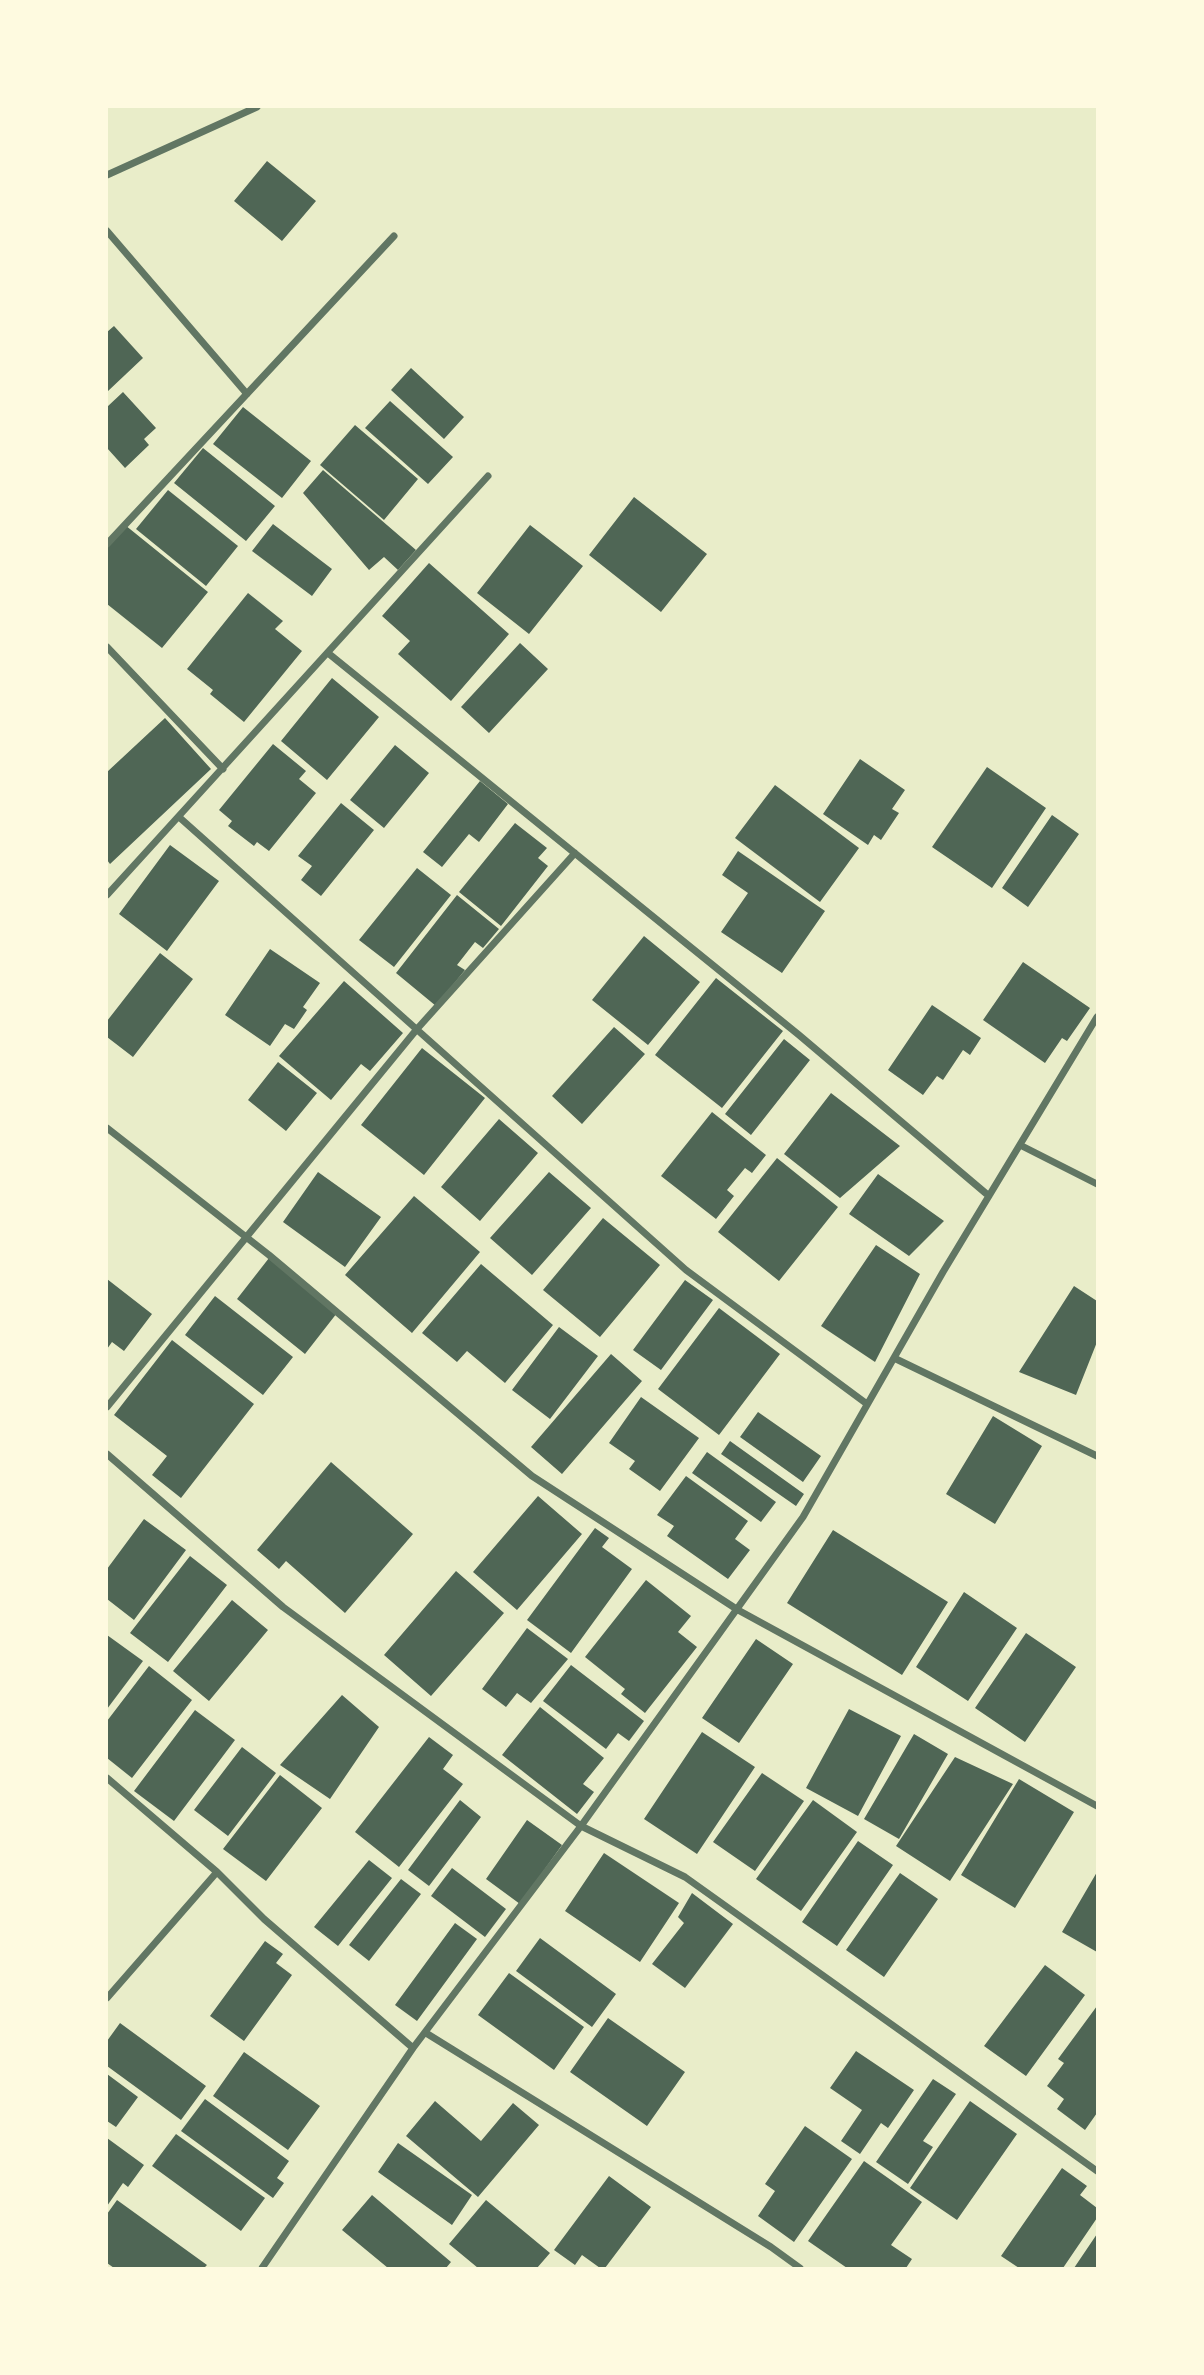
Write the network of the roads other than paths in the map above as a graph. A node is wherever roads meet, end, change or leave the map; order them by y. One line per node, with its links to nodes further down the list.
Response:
1 (257, 107): 2 (street)
2 (107, 175)
3 (107, 231): 5 (street)
4 (394, 236): 5 (street)
5 (247, 394): 7 (street)
6 (488, 476): 9 (street)
7 (107, 544)
8 (107, 647): 10 (street)
9 (328, 653): 10 (street); 12 (street)
10 (223, 769): 11 (street)
11 (178, 817): 13 (street); 15 (street)
12 (575, 853): 15 (street); 19 (street)
13 (107, 895)
14 (1097, 1017): 17 (street)
15 (417, 1029): 20 (street); 22 (street)
16 (107, 1128): 20 (street)
17 (1020, 1145): 18 (street); 19 (street)
18 (1097, 1184)
19 (989, 1196): 21 (street)
20 (247, 1238): 23 (street); 26 (street)
21 (894, 1358): 22 (street); 25 (street)
22 (867, 1404): 26 (street)
23 (107, 1407)
24 (107, 1454): 29 (street)
25 (1097, 1456)
26 (738, 1610): 28 (street); 29 (street)
27 (107, 1778): 30 (street)
28 (1097, 1806)
29 (581, 1826): 32 (street); 34 (street)
30 (217, 1872): 31 (street); 33 (street)
31 (107, 1998)
32 (426, 2033): 33 (street); 36 (street)
33 (412, 2048): 35 (street)
34 (1097, 2171)
35 (262, 2268)
36 (800, 2268)

